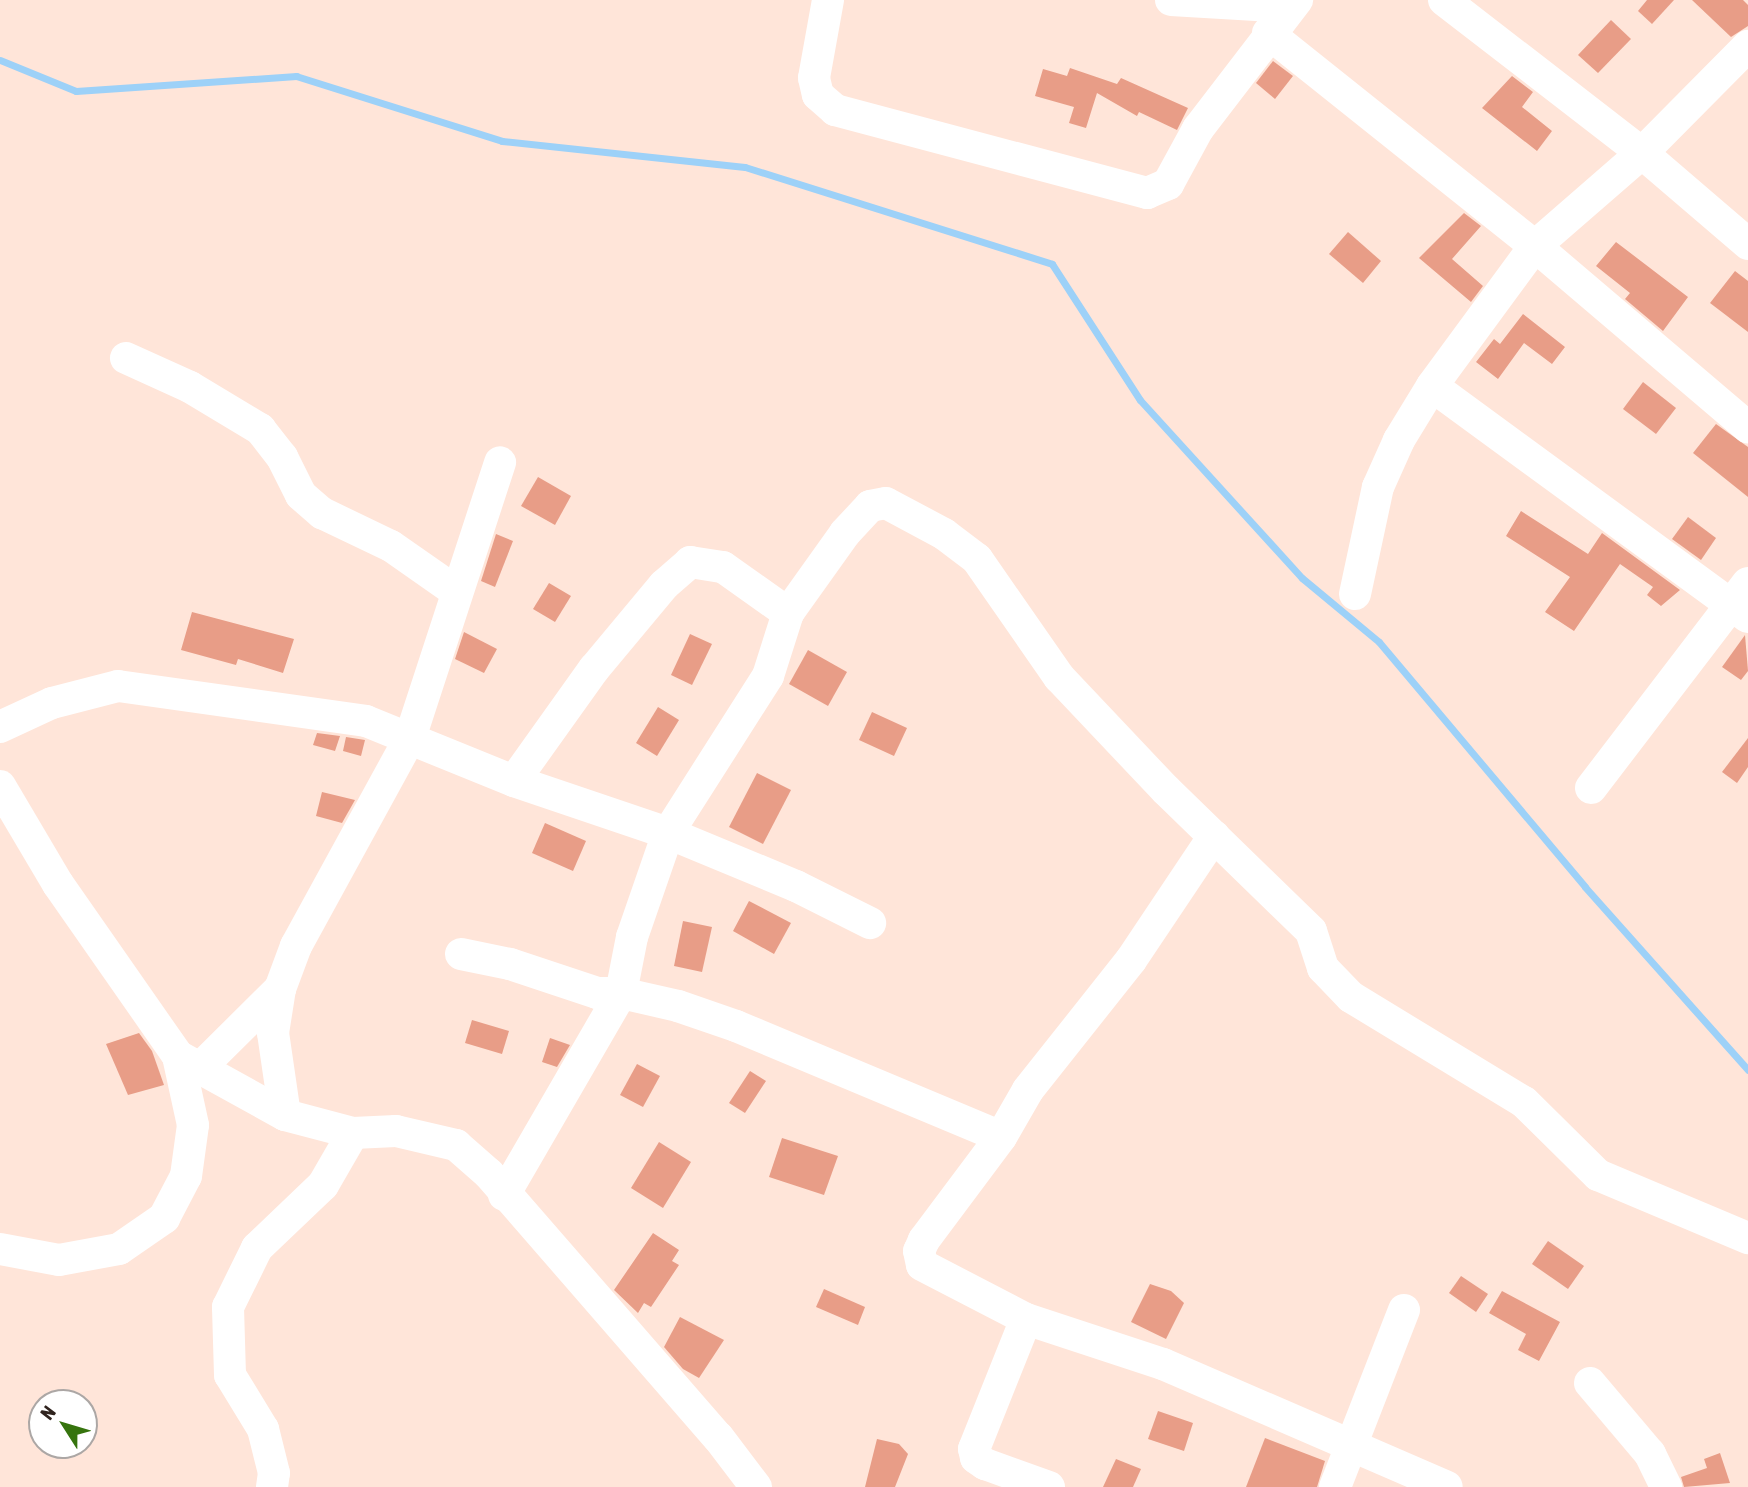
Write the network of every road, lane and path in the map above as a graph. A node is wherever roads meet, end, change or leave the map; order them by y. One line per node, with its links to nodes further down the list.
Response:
1 (828, 0): 5 (street)
2 (1171, 0): 4 (street)
3 (1444, 0): 7 (street)
4 (1294, 4): 5 (street)
5 (1268, 33): 9 (street)
6 (1748, 46): 7 (street)
7 (1642, 153): 8 (street); 9 (street)
8 (1748, 244)
9 (1535, 246): 11 (street); 12 (street)
10 (126, 358): 14 (street)
11 (1432, 386): 15 (street); 16 (street)
12 (1748, 427)
13 (500, 462): 14 (street)
14 (457, 592): 19 (street)
15 (1355, 594)
16 (1742, 602): 22 (street)
17 (788, 613): 20 (street); 23 (street); 24 (street)
18 (0, 727): 19 (street)
19 (410, 738): 20 (street); 27 (street)
20 (514, 781): 23 (street)
21 (0, 786): 29 (street)
22 (1591, 788)
23 (667, 833): 25 (street); 28 (street)
24 (1214, 836): 32 (street); 34 (street)
25 (870, 923)
26 (461, 954): 28 (street)
27 (280, 989): 29 (street); 30 (street)
28 (621, 993): 32 (street); 33 (street)
29 (187, 1064): 30 (street); 35 (street)
30 (285, 1115): 31 (street)
31 (353, 1133): 33 (street); 40 (street)
32 (1002, 1137): 37 (street)
33 (504, 1195): 41 (street)
34 (1748, 1238)
35 (0, 1249)
36 (1404, 1310): 39 (street)
37 (1026, 1319): 39 (street); 42 (street)
38 (1590, 1383): 45 (street)
39 (1351, 1447): 43 (street); 44 (street)
40 (272, 1487)
41 (756, 1487)
42 (1049, 1487)
43 (1335, 1487)
44 (1447, 1487)
45 (1666, 1487)

